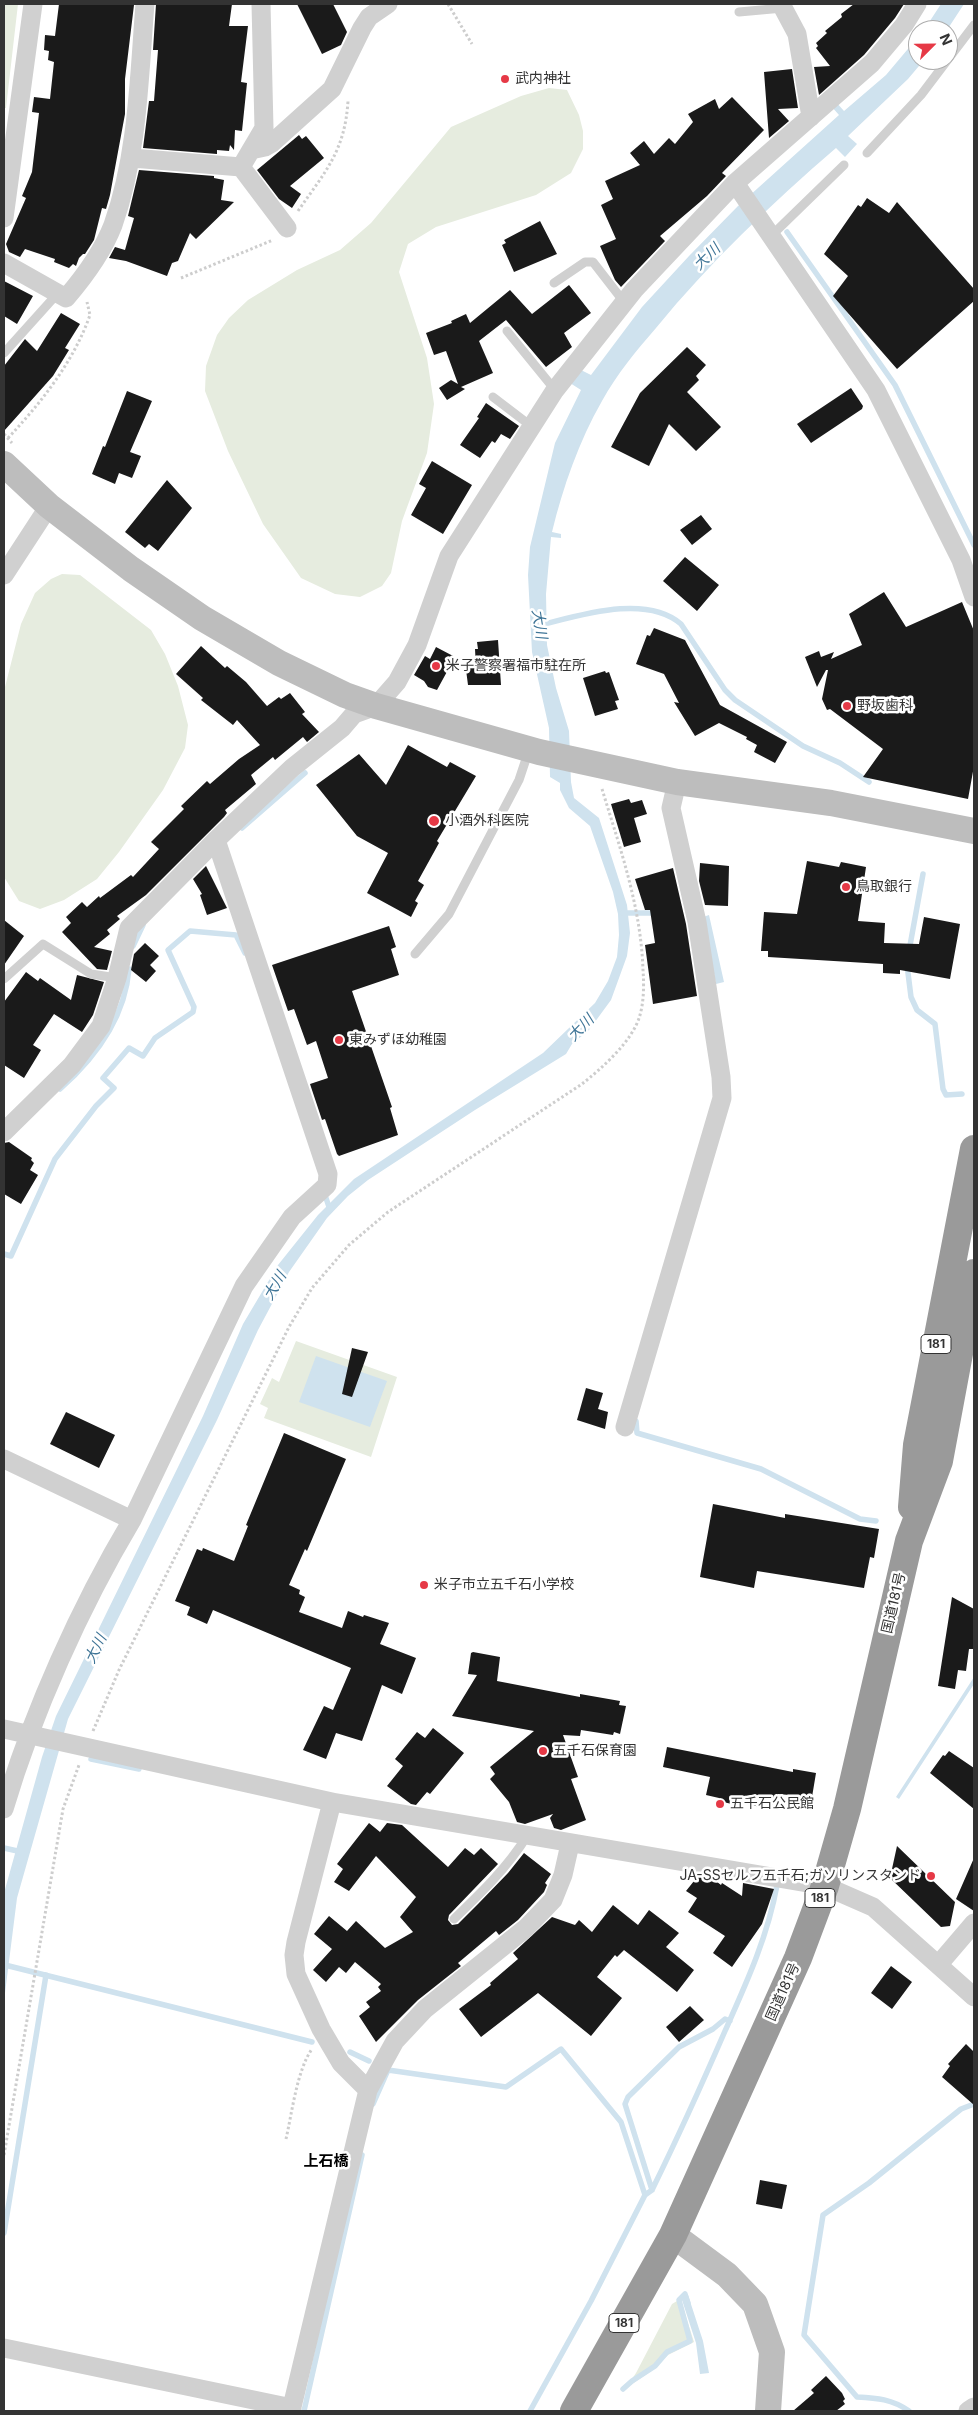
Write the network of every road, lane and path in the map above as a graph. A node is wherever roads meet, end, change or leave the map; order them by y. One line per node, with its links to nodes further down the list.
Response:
1 (32, 4): 19 (street)
2 (145, 4): 15 (street)
3 (261, 4): 13 (street)
4 (388, 4): 11 (street)
5 (448, 4): 10 (path)
6 (917, 4): 12 (street)
7 (782, 6): 8 (lane); 12 (street)
8 (739, 12)
9 (974, 25): 14 (lane)
10 (472, 44)
11 (344, 66): 13 (street); 20 (path)
12 (811, 117): 18 (street)
13 (251, 150): 17 (street)
14 (867, 153)
15 (132, 158): 17 (street); 24 (street)
16 (844, 165): 21 (lane)
17 (242, 167): 20 (street)
18 (739, 189): 21 (street); 27 (street)
19 (4, 218)
20 (287, 228): 23 (path)
21 (771, 236): 37 (street)
22 (4, 263): 26 (street)
23 (180, 278)
24 (79, 283): 26 (street); 33 (path)
25 (554, 283): 27 (lane)
26 (58, 293): 29 (lane)
27 (624, 302): 30 (street)
28 (507, 331): 30 (lane)
29 (4, 352)
30 (555, 390): 32 (street)
31 (493, 397): 32 (lane)
32 (531, 426): 38 (street)
33 (8, 438)
34 (4, 464): 35 (street)
35 (49, 506): 36 (street); 38 (street)
36 (4, 575)
37 (974, 597)
38 (376, 706): 39 (street); 43 (street)
39 (534, 751): 40 (street); 44 (lane)
40 (677, 782): 42 (street); 50 (street)
41 (601, 788): 56 (path)
42 (974, 831)
43 (216, 840): 46 (street); 52 (street)
44 (415, 954)
45 (4, 978): 46 (lane)
46 (117, 978): 47 (street)
47 (4, 1132)
48 (974, 1149): 53 (highway, 国道181号 / 181)
49 (974, 1273): 53 (highway, 国道181号 / 181)
50 (625, 1427)
51 (4, 1460): 52 (street)
52 (132, 1520): 55 (street)
53 (909, 1541): 61 (highway, 国道181号 / 181)
54 (4, 1729): 55 (street)
55 (28, 1734): 56 (street); 58 (street)
56 (81, 1745): 57 (street); 69 (path)
57 (332, 1802): 59 (street); 66 (street)
58 (4, 1809)
59 (527, 1836): 60 (street); 62 (lane)
60 (570, 1844): 61 (street); 67 (street)
61 (825, 1886): 64 (street); 70 (highway, 国道181号 / 181)
62 (454, 1919)
63 (974, 1923): 64 (street)
64 (939, 1964): 65 (street)
65 (974, 1997)
66 (326, 2038): 67 (street); 68 (path)
67 (368, 2090): 73 (street)
68 (286, 2139)
69 (4, 2155)
70 (673, 2235): 74 (highway, 国道181号 / 181); 75 (street)
71 (4, 2348): 73 (street)
72 (974, 2407): 76 (street)
73 (292, 2410)
74 (574, 2411)
75 (768, 2411)
76 (968, 2411)

